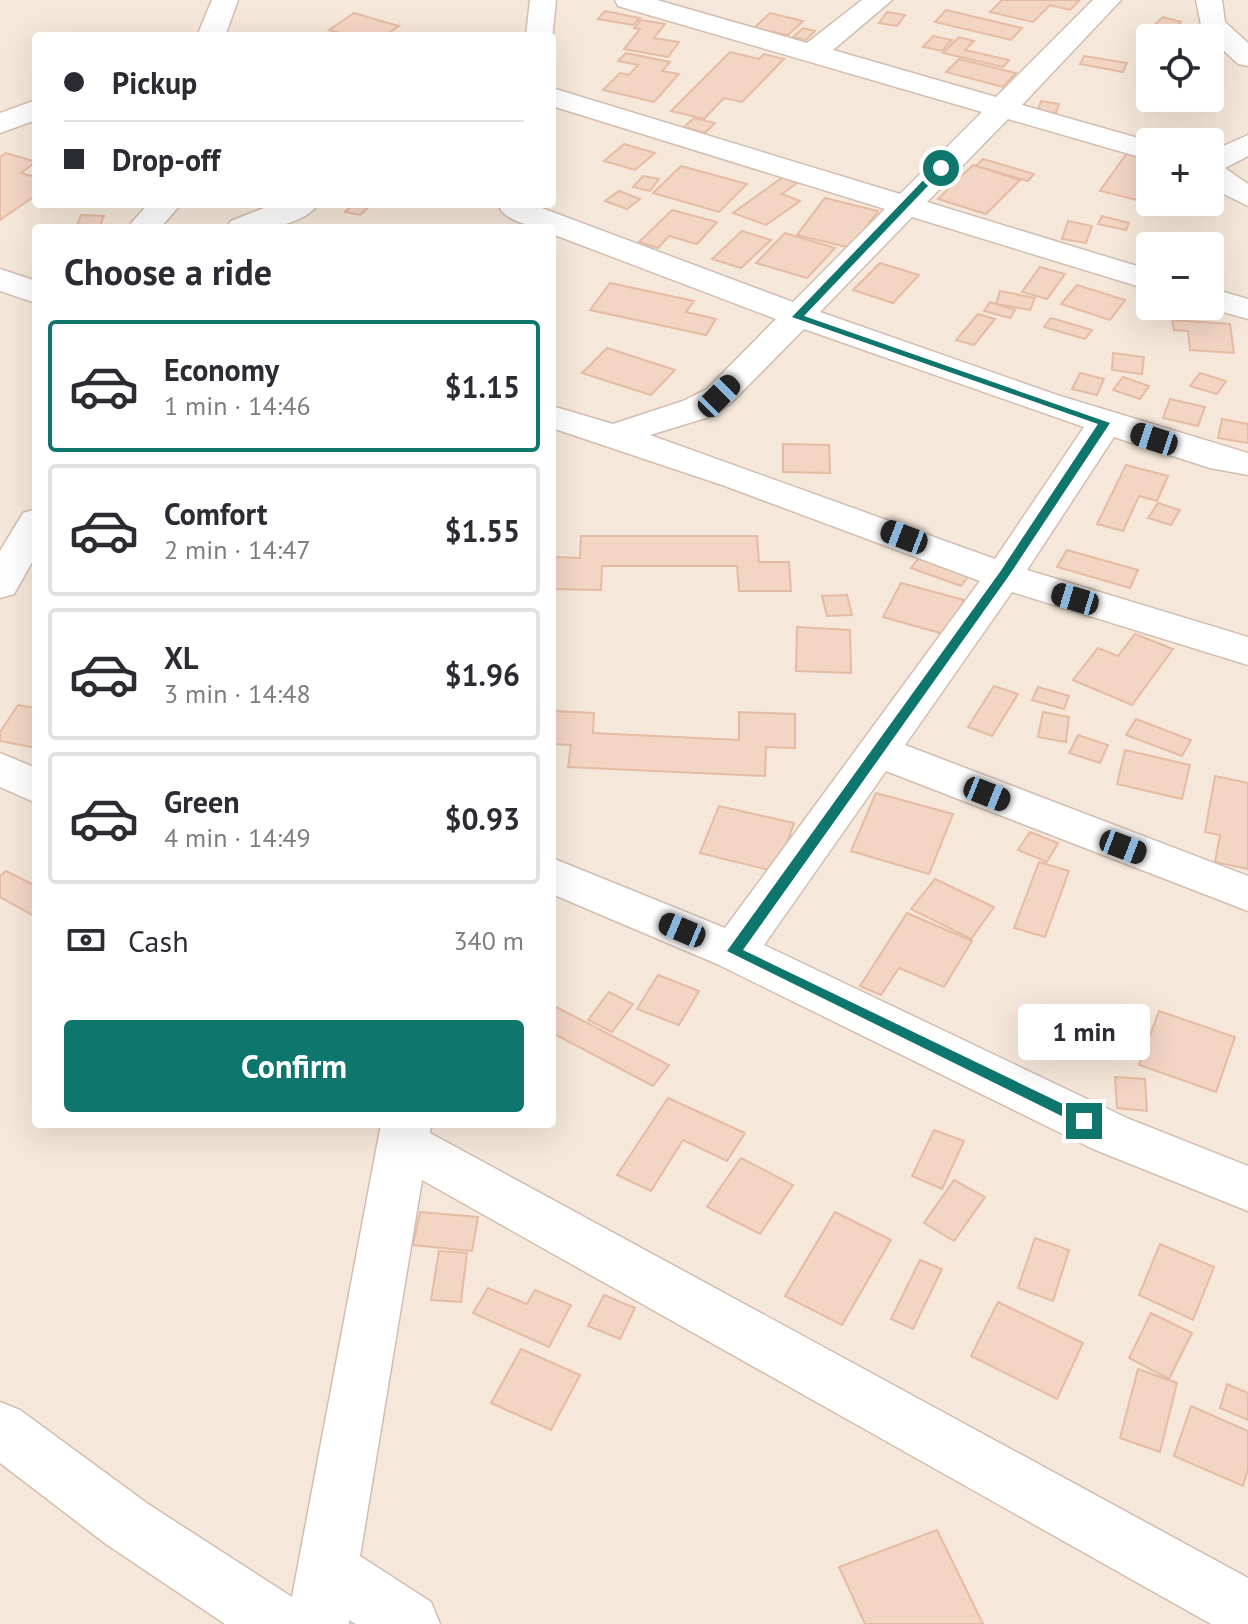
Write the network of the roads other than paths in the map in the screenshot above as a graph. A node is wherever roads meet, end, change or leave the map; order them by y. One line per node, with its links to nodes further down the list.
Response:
1 (225, 0): 7 (street)
2 (543, 0): 8 (street)
3 (879, 0): 9 (street)
4 (1108, 0): 12 (street)
5 (1209, 0): 10 (street)
6 (632, 1): 9 (street)
7 (213, 32)
8 (540, 32)
9 (811, 54): 12 (street)
10 (1248, 58)
11 (556, 98): 20 (street)
12 (998, 110): 16 (street); 20 (street)
13 (32, 111): 14 (street)
14 (0, 124)
15 (1248, 144): 17 (street)
16 (1136, 147)
17 (1224, 157)
18 (1224, 183): 19 (street)
19 (1248, 197)
20 (902, 207): 28 (street); 33 (street)
21 (161, 208): 24 (street)
22 (292, 208): 25 (street)
23 (515, 214): 26 (street)
24 (147, 224)
25 (252, 224)
26 (542, 224)
27 (556, 229): 33 (street)
28 (1136, 276)
29 (0, 279): 30 (street)
30 (32, 291)
31 (1224, 302): 32 (street)
32 (1248, 309)
33 (797, 317): 35 (street); 36 (street)
34 (556, 418): 36 (street)
35 (1105, 423): 37 (street); 39 (street)
36 (614, 435): 39 (street)
37 (1248, 464)
38 (32, 529): 40 (street)
39 (1004, 575): 41 (street); 42 (street)
40 (0, 585)
41 (1248, 651)
42 (878, 751): 46 (street); 47 (street)
43 (0, 768): 44 (street)
44 (32, 785)
45 (556, 877): 47 (street)
46 (1248, 894)
47 (734, 951): 49 (street)
48 (405, 1134): 51 (street); 52 (street)
49 (1248, 1189)
50 (0, 1429): 53 (street)
51 (323, 1597): 54 (street)
52 (1248, 1611)
53 (279, 1624)
54 (409, 1624)

